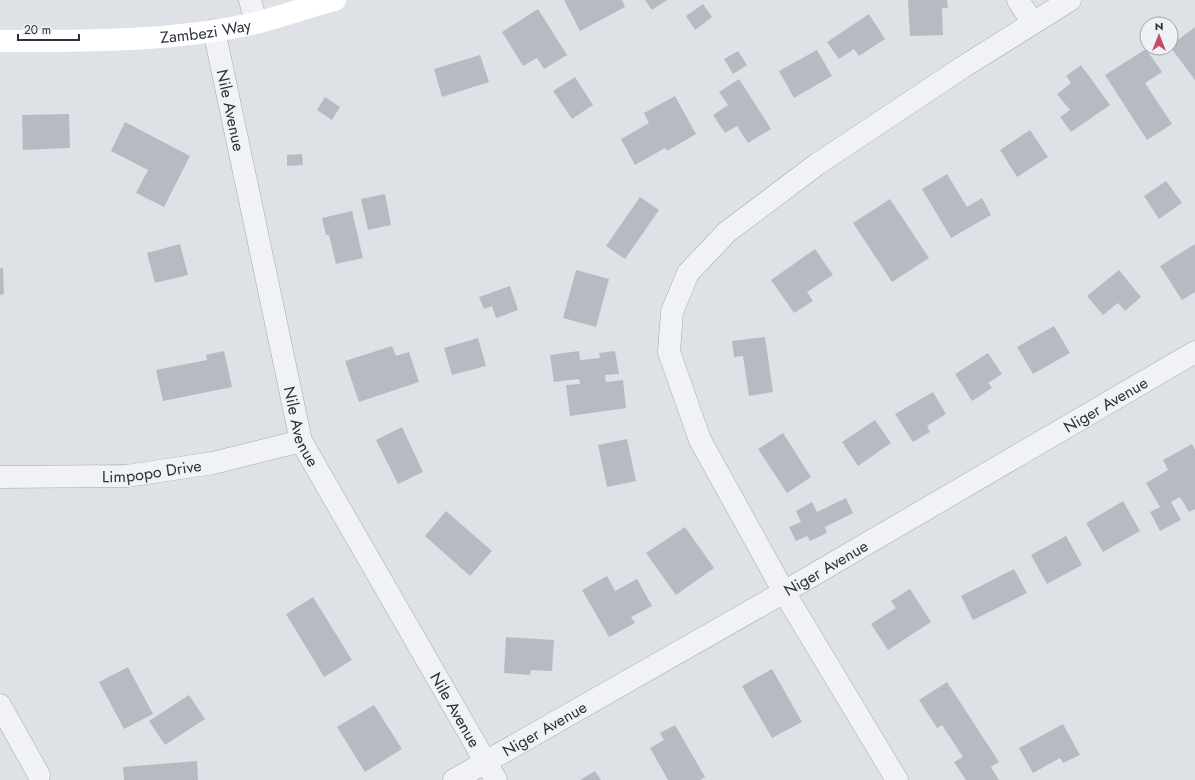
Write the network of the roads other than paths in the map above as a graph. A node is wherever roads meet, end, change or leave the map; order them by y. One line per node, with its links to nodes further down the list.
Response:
1 (250, 0): 5 (street)
2 (335, 0): 5 (main road, Zambezi Way)
3 (1018, 0): 6 (street)
4 (1070, 0): 6 (street)
5 (256, 22): 7 (main road, Zambezi Way)
6 (1032, 22): 12 (street)
7 (214, 30): 8 (main road, Zambezi Way); 10 (street, Nile Avenue)
8 (0, 41)
9 (1195, 352): 12 (street, Niger Avenue)
10 (301, 441): 11 (street, Limpopo Drive); 14 (street, Nile Avenue)
11 (0, 477)
12 (784, 592): 14 (street, Niger Avenue); 17 (street)
13 (0, 705): 15 (street)
14 (491, 771): 16 (street, Niger Avenue)
15 (38, 775)
16 (454, 780)
17 (897, 780)

